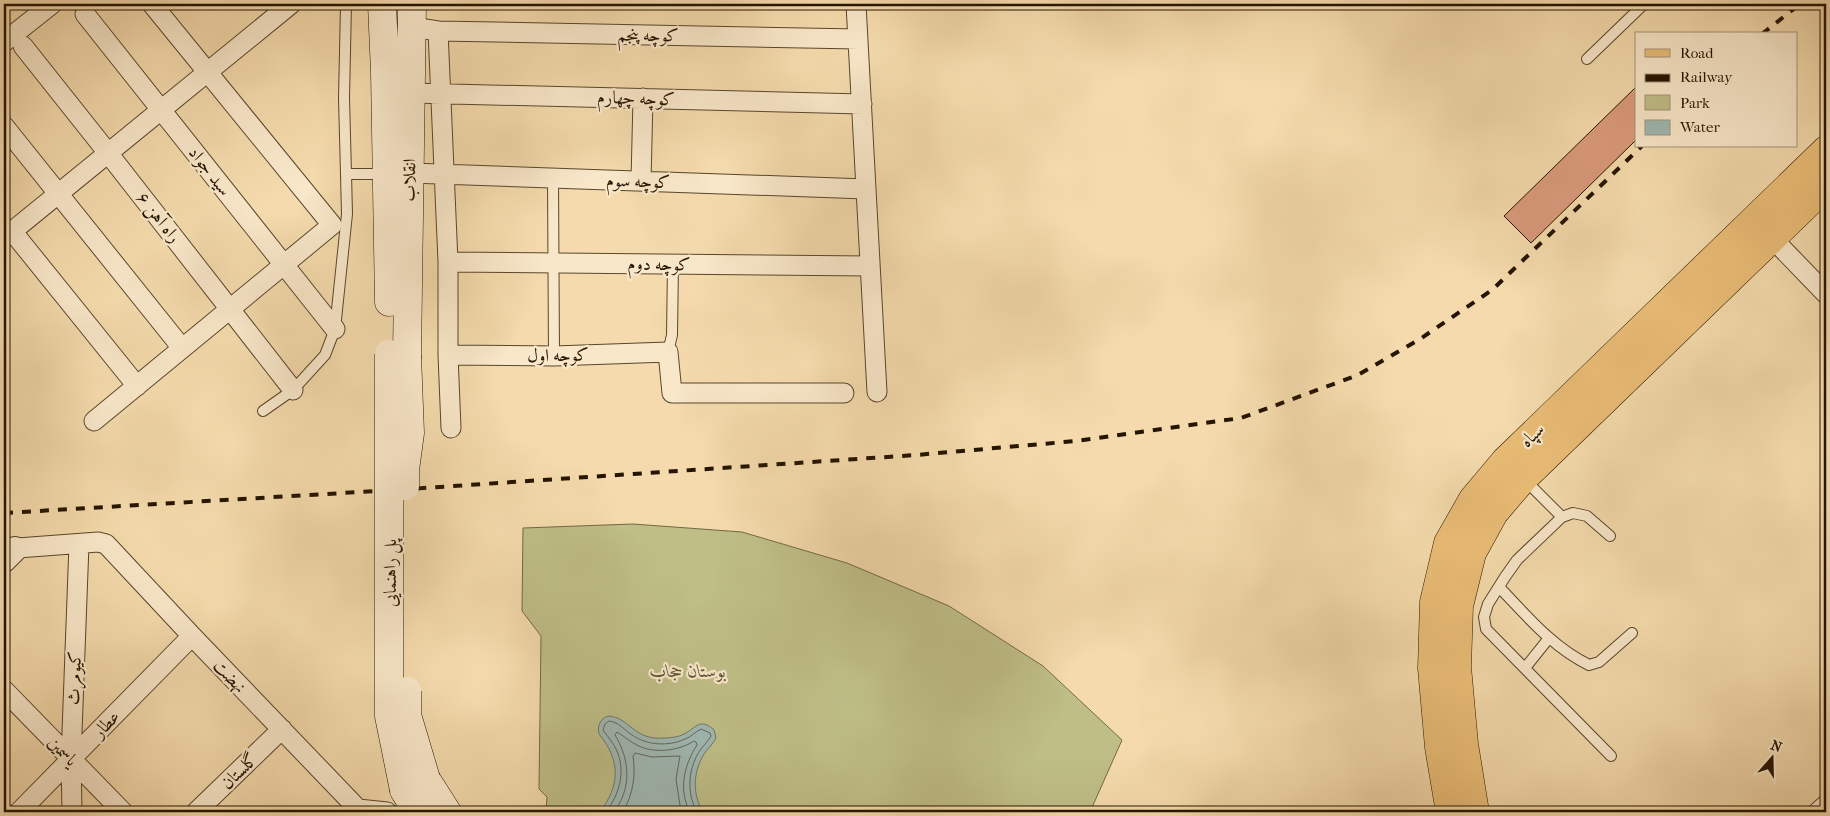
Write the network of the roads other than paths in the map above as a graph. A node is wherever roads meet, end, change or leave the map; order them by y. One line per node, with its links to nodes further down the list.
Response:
1 (52, 4): 11 (street)
2 (152, 4): 14 (street)
3 (291, 4): 14 (street)
4 (346, 4): 24 (lane)
5 (382, 4): 23 (main road, انقلاب)
6 (856, 4): 10 (street)
7 (1644, 4): 13 (lane)
8 (85, 14): 19 (street, سید جواد)
9 (421, 21): 10 (street, کوچه پنجم); 15 (main road, انقلاب); 16 (street)
10 (858, 39): 18 (street)
11 (4, 42)
12 (22, 46): 22 (street, راه آهن ۶)
13 (1587, 59)
14 (207, 72): 19 (street); 36 (street)
15 (411, 93): 16 (street, کوچه چهارم); 23 (main road, انقلاب)
16 (440, 93): 17 (street, کوچه چهارم); 25 (street)
17 (643, 98): 18 (street, کوچه چهارم); 27 (street)
18 (862, 104): 29 (street)
19 (161, 110): 22 (street); 36 (street, سید جواد)
20 (6, 133): 30 (street)
21 (1826, 150): 53 (main road, سپاه)
22 (108, 153): 30 (street); 39 (street, راه آهن ۶)
23 (398, 173): 24 (lane); 25 (street, کوچه سوم); 43 (main road, انقلاب)
24 (346, 174): 40 (lane)
25 (445, 174): 26 (street, کوچه سوم); 33 (street)
26 (553, 178): 27 (street, کوچه سوم); 34 (lane)
27 (641, 181): 29 (street, کوچه سوم)
28 (1826, 186): 32 (main road, سپاه)
29 (866, 189): 37 (street)
30 (58, 193): 31 (street); 41 (street)
31 (8, 234): 46 (street)
32 (1772, 238): 38 (street); 53 (main road, سپاه)
33 (448, 262): 34 (street, کوچه دوم); 44 (street)
34 (554, 263): 35 (street, کوچه دوم); 45 (lane)
35 (673, 264): 37 (street, کوچه دوم); 42 (lane)
36 (284, 265): 39 (street); 40 (street, سید جواد)
37 (870, 266): 48 (street)
38 (1826, 294)
39 (230, 309): 41 (street); 47 (street, راه آهن ۶)
40 (335, 329): 47 (lane)
41 (182, 348): 46 (street)
42 (668, 352): 45 (street, کوچه اول); 49 (street)
43 (398, 355): 67 (main road, پل راهنمایی, bridge)
44 (448, 355): 45 (street, کوچه اول); 52 (street)
45 (554, 356)
46 (137, 386): 51 (street)
47 (294, 390): 50 (lane)
48 (877, 392)
49 (844, 393)
50 (263, 411)
51 (94, 421)
52 (451, 428)
53 (1514, 470): 54 (lane); 76 (main road, سپاه); 77 (main road, سپاه)
54 (1562, 517): 55 (lane); 58 (lane)
55 (1610, 536)
56 (79, 544): 57 (street); 60 (street, نهضت); 66 (street, کیومرث)
57 (8, 553)
58 (1499, 587): 61 (lane); 62 (lane)
59 (1632, 633): 61 (lane)
60 (192, 636): 64 (street, نهضت); 66 (street, عطار)
61 (1549, 638): 62 (lane)
62 (1525, 668): 65 (lane)
63 (4, 690): 66 (street, یاسمین)
64 (282, 729): 69 (street, نهضت); 73 (street, گلستان)
65 (1611, 756)
66 (71, 759): 70 (street, عطار); 71 (street, کیومرث); 72 (street, یاسمین)
67 (416, 794): 75 (main road)
68 (1826, 805): 78 (street)
69 (357, 811): 74 (street)
70 (19, 812)
71 (72, 812)
72 (123, 812)
73 (196, 812)
74 (387, 812)
75 (447, 812)
76 (1450, 812)
77 (1475, 812)
78 (1818, 812)

